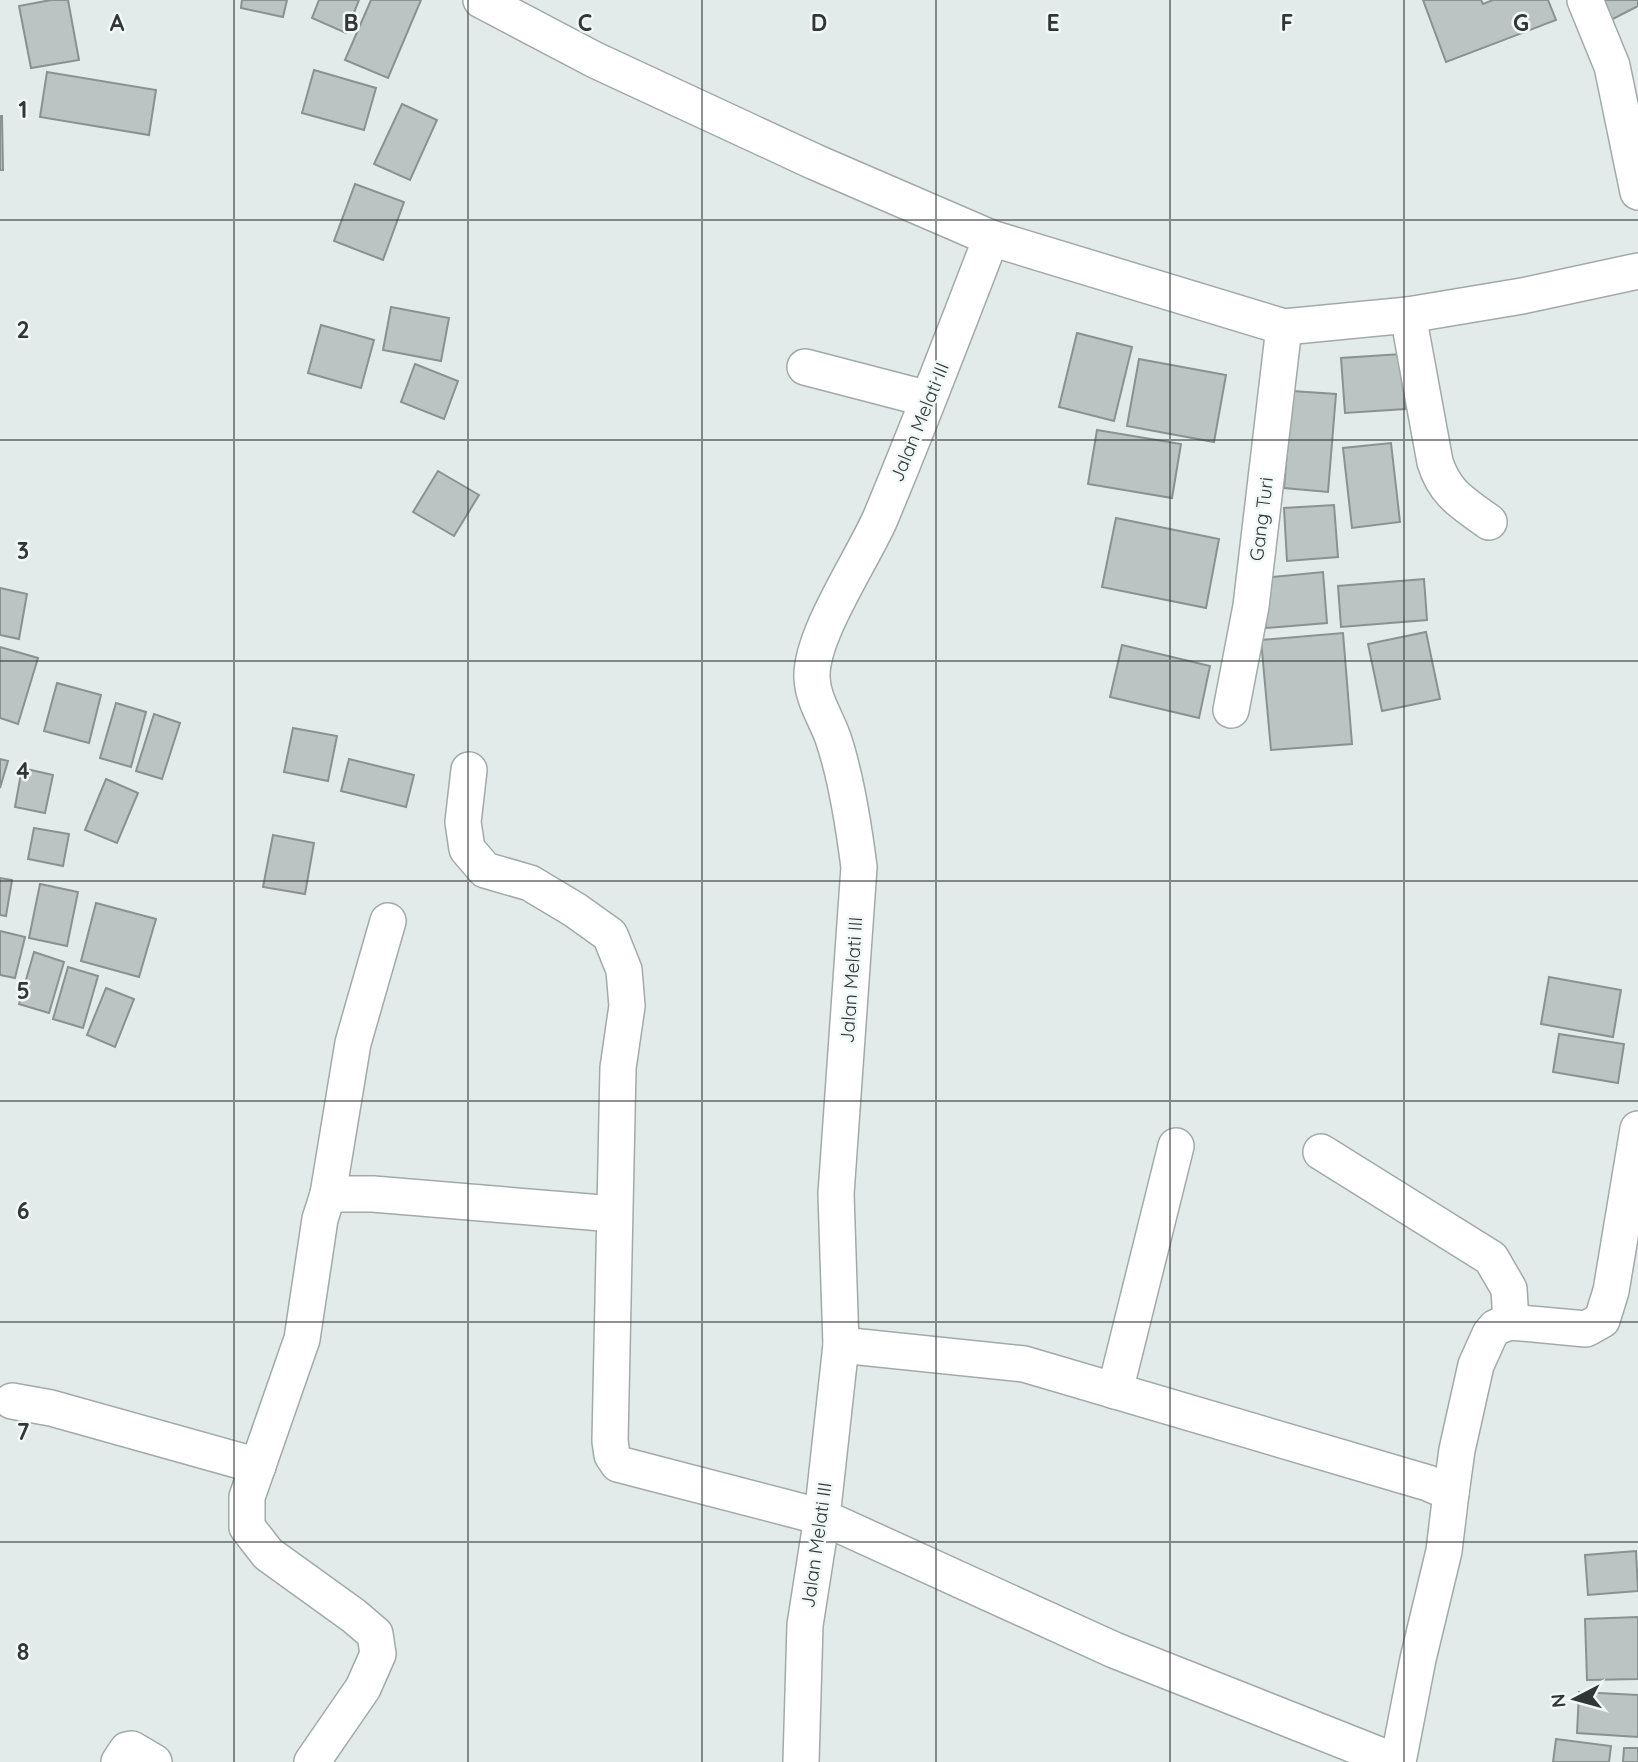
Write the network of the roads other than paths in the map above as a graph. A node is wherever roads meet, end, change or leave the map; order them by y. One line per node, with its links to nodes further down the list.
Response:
1 (481, 0): 4 (street)
2 (1585, 0): 3 (street)
3 (1638, 192)
4 (992, 238): 7 (street); 9 (street, Jalan Melati III)
5 (1638, 271): 6 (street)
6 (1408, 315): 7 (street); 10 (street)
7 (1284, 327): 11 (street, Gang Turi)
8 (805, 367): 9 (street)
9 (928, 399): 20 (street, Jalan Melati III)
10 (1489, 522)
11 (1231, 710)
12 (469, 770): 18 (street)
13 (388, 921): 17 (street)
14 (1638, 1129): 19 (street)
15 (1176, 1146): 21 (street)
16 (1321, 1152): 19 (street)
17 (328, 1194): 18 (street); 23 (street)
18 (614, 1214): 25 (street)
19 (1511, 1322): 24 (street)
20 (841, 1345): 21 (street); 25 (street, Jalan Melati III)
21 (1115, 1391): 24 (street)
22 (12, 1401): 23 (street)
23 (258, 1466): 28 (street)
24 (1451, 1493): 30 (street)
25 (822, 1517): 29 (street, Jalan Melati III); 30 (street)
26 (119, 1762): 27 (street)
27 (154, 1762)
28 (312, 1762)
29 (800, 1762)
30 (1398, 1762)

